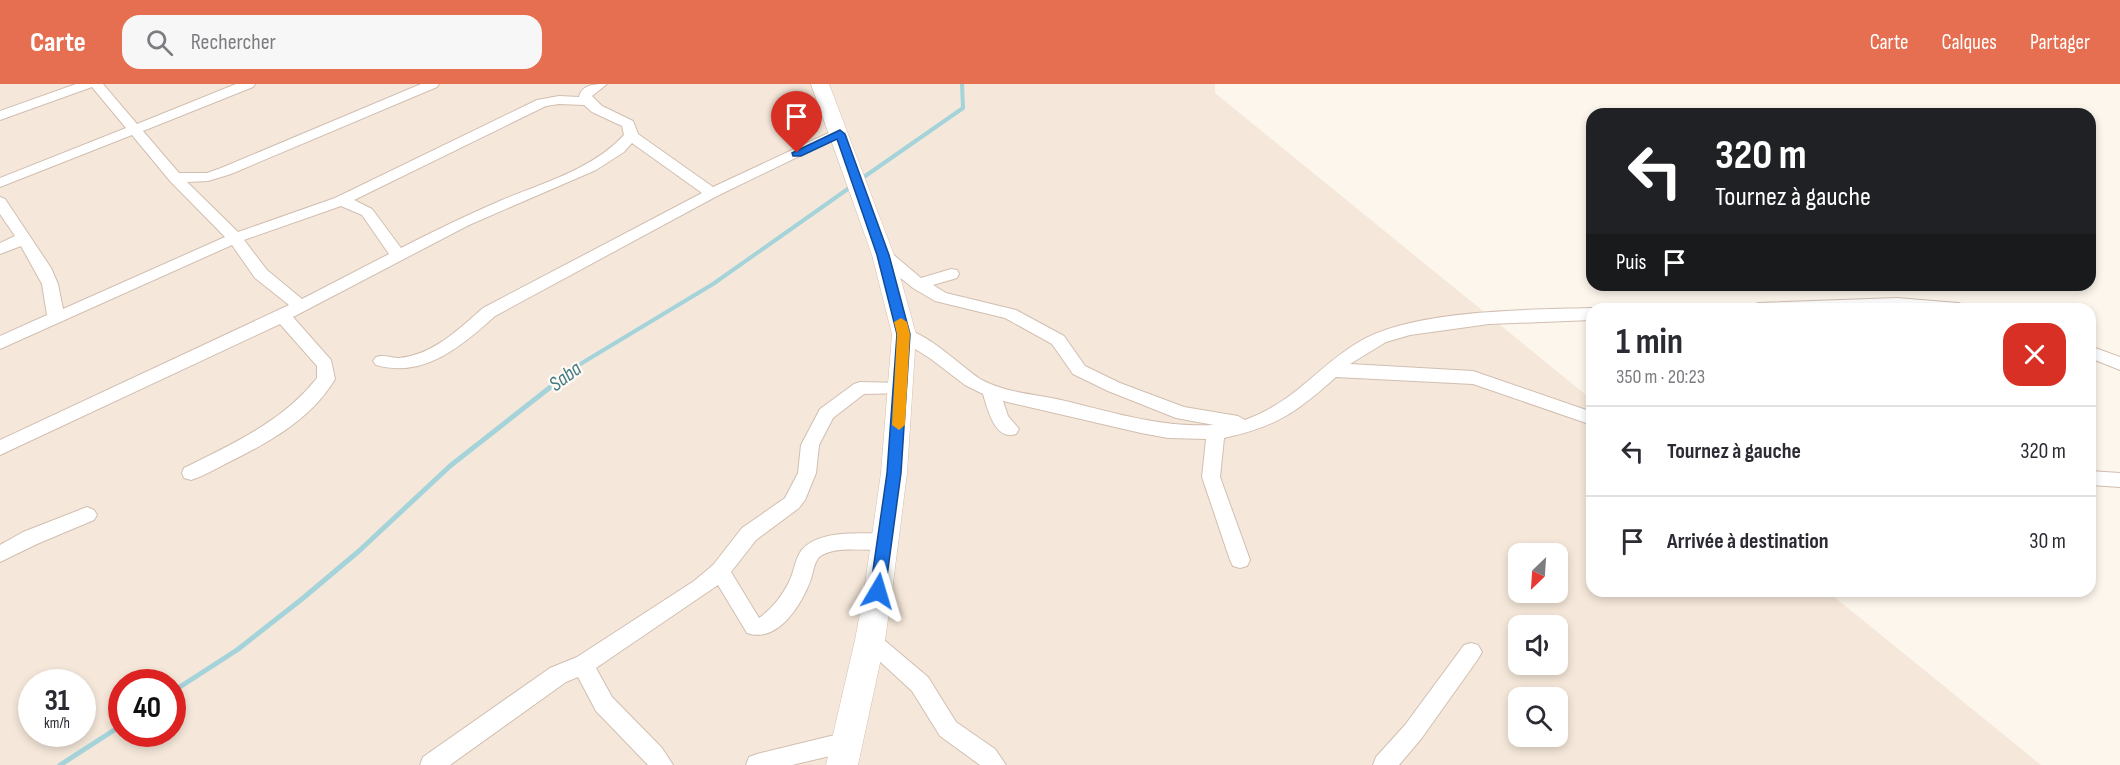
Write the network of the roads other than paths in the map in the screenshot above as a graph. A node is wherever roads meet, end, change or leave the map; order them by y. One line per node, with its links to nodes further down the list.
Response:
1 (89, 84): 8 (street)
2 (96, 84): 9 (street)
3 (248, 84): 9 (street)
4 (432, 84): 12 (street)
5 (600, 84): 7 (street)
6 (820, 84): 10 (street)
7 (586, 100): 11 (street); 15 (street)
8 (0, 116)
9 (135, 129): 12 (street); 13 (street)
10 (840, 134): 14 (street); 20 (street)
11 (632, 136): 14 (street); 21 (street)
12 (175, 178): 18 (street)
13 (0, 183)
14 (711, 193): 31 (street)
15 (340, 201): 18 (street); 21 (street)
16 (0, 202): 17 (street)
17 (24, 238): 19 (street); 27 (street)
18 (235, 238): 24 (street); 27 (street)
19 (0, 249)
20 (883, 255): 23 (street); 28 (street)
21 (399, 257): 24 (street)
22 (951, 274): 23 (street)
23 (919, 284): 37 (street)
24 (301, 306): 26 (street)
25 (1586, 314): 33 (street)
26 (282, 316): 40 (street); 41 (street)
27 (56, 318): 29 (street)
28 (904, 334): 34 (street); 35 (street)
29 (0, 343)
30 (2096, 354): 32 (street)
31 (382, 361)
32 (2120, 363)
33 (1329, 371): 36 (street); 37 (street)
34 (900, 389): 45 (street); 48 (street)
35 (990, 390): 38 (street); 39 (street)
36 (1586, 417)
37 (1248, 425): 39 (street)
38 (1010, 429)
39 (1214, 432): 47 (street)
40 (0, 448)
41 (191, 473)
42 (2096, 478): 43 (street)
43 (2120, 480)
44 (87, 515): 46 (street)
45 (884, 541): 48 (street); 49 (street)
46 (0, 554)
47 (1240, 560)
48 (720, 571): 51 (street)
49 (870, 640): 52 (street); 56 (street)
50 (1471, 652): 57 (street)
51 (585, 664): 53 (street); 54 (street)
52 (845, 754): 55 (street)
53 (431, 765)
54 (662, 765)
55 (757, 765)
56 (995, 765)
57 (1384, 765)

